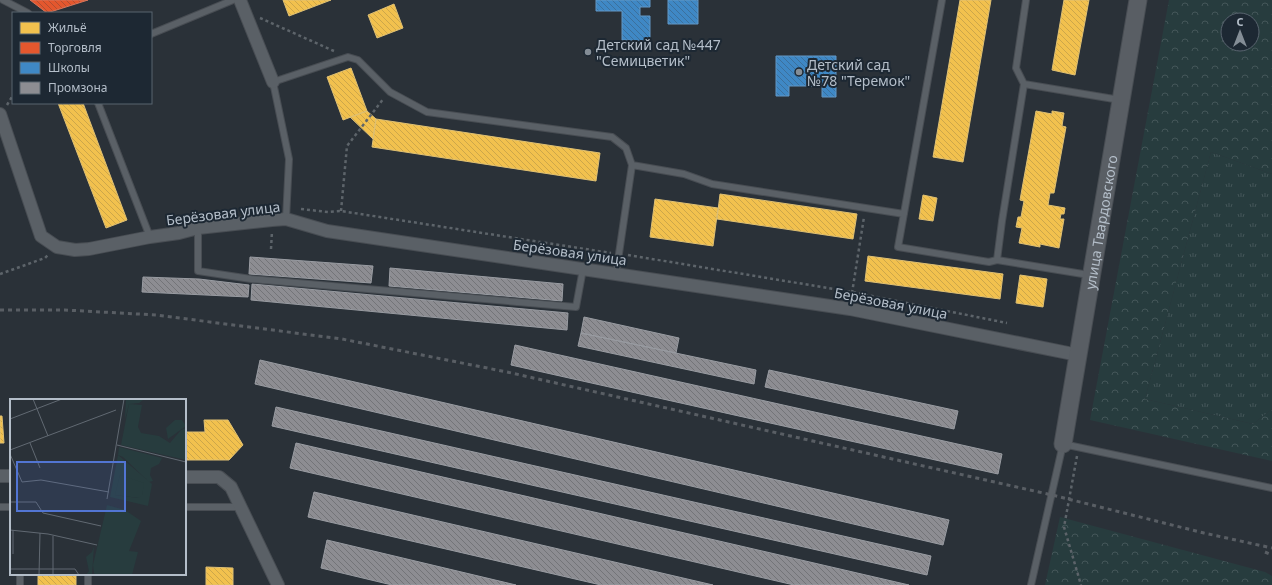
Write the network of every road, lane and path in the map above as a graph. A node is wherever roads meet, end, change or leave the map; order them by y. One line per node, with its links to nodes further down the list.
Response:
1 (3, 0): 7 (lane)
2 (233, 0): 9 (lane)
3 (240, 0): 8 (street)
4 (942, 0): 20 (lane)
5 (1026, 0): 12 (lane)
6 (1138, 0): 14 (street, улица Твардовского)
7 (26, 12)
8 (245, 12): 10 (path); 11 (street)
9 (152, 34)
10 (348, 57): 11 (lane); 13 (lane)
11 (273, 82): 21 (lane)
12 (1024, 84): 14 (lane); 25 (lane)
13 (390, 92): 17 (lane); 19 (path)
14 (1121, 101): 29 (street, улица Твардовского)
15 (98, 104): 23 (lane)
16 (0, 115): 24 (street)
17 (632, 165): 18 (lane); 28 (lane)
18 (865, 208): 20 (lane); 30 (path)
19 (341, 211)
20 (904, 214): 25 (lane)
21 (286, 220): 22 (street, Берёзовая улица); 26 (street, Берёзовая улица)
22 (198, 228): 23 (street, Берёзовая улица); 26 (lane)
23 (150, 237): 24 (street, Берёзовая улица)
24 (57, 247): 27 (path)
25 (997, 260): 29 (lane)
26 (583, 269): 28 (street, Берёзовая улица)
27 (0, 274)
28 (616, 274): 30 (street, Берёзовая улица)
29 (1091, 276): 31 (street, улица Твардовского)
30 (850, 309): 31 (street, Берёзовая улица)
31 (1078, 355): 32 (street, улица Твардовского)
32 (1063, 444): 33 (lane); 39 (lane)
33 (1079, 448): 35 (lane); 40 (path)
34 (186, 477): 37 (street)
35 (1272, 488)
36 (186, 507): 37 (lane)
37 (241, 507): 38 (street)
38 (278, 585)
39 (1031, 585)
40 (1081, 585)

